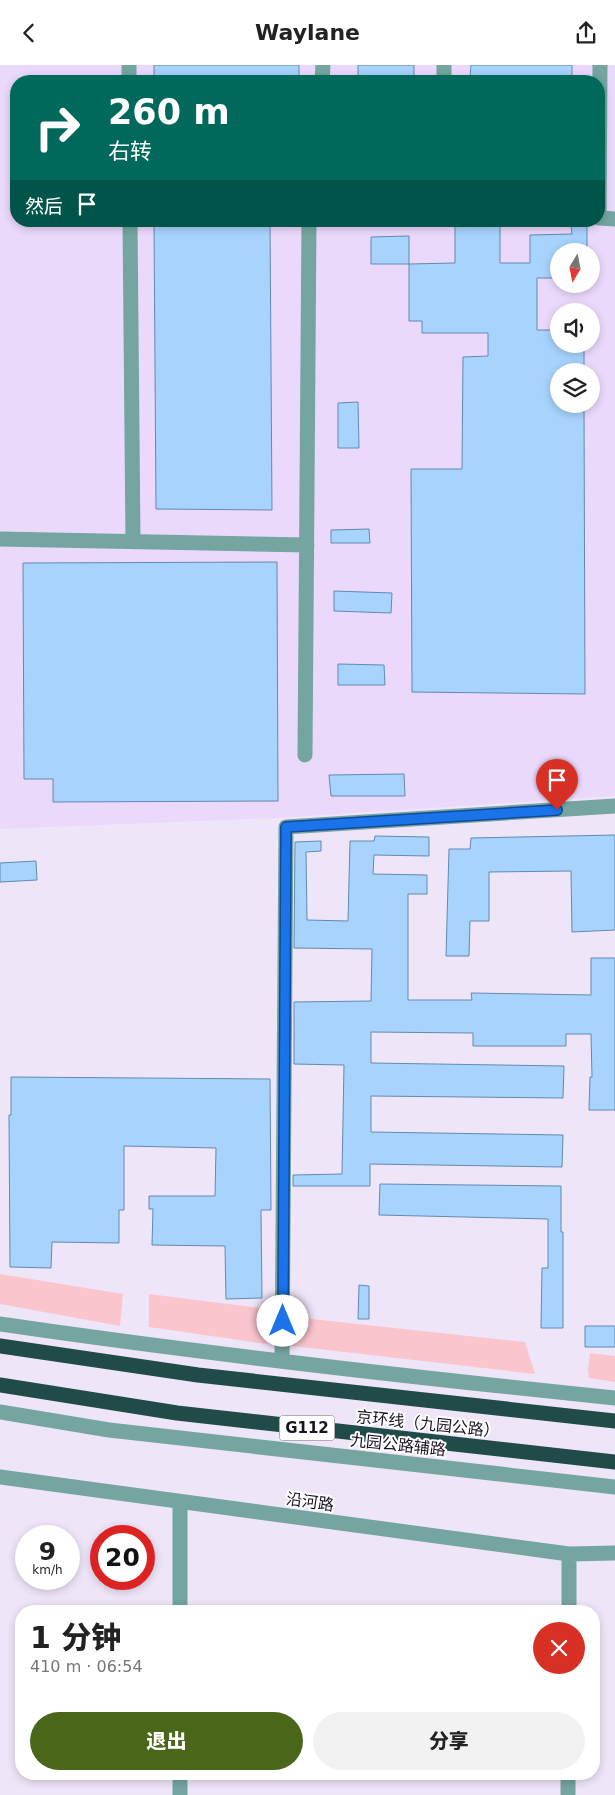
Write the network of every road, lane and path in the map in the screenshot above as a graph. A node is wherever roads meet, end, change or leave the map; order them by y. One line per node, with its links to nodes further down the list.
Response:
1 (130, 227): 4 (street)
2 (309, 227): 5 (street)
3 (0, 539): 4 (street)
4 (133, 542): 5 (street)
5 (307, 545): 6 (street)
6 (306, 755)
7 (615, 806): 10 (street)
8 (0, 1324): 10 (street)
9 (0, 1346): 14 (highway, 京环线（九园公路）)
10 (282, 1361): 12 (street)
11 (0, 1385): 15 (highway, 京环线（九园公路） / G112)
12 (615, 1398)
13 (0, 1412): 17 (street, 九园公路辅路)
14 (615, 1421)
15 (615, 1462)
16 (0, 1477): 18 (street, 沿河路)
17 (615, 1487)
18 (180, 1502): 20 (street, 沿河路); 21 (street)
19 (615, 1553): 20 (street, 沿河路)
20 (569, 1554): 22 (street)
21 (180, 1605)
22 (569, 1605)
23 (180, 1780): 25 (street)
24 (568, 1780): 26 (street)
25 (180, 1795)
26 (568, 1795)

